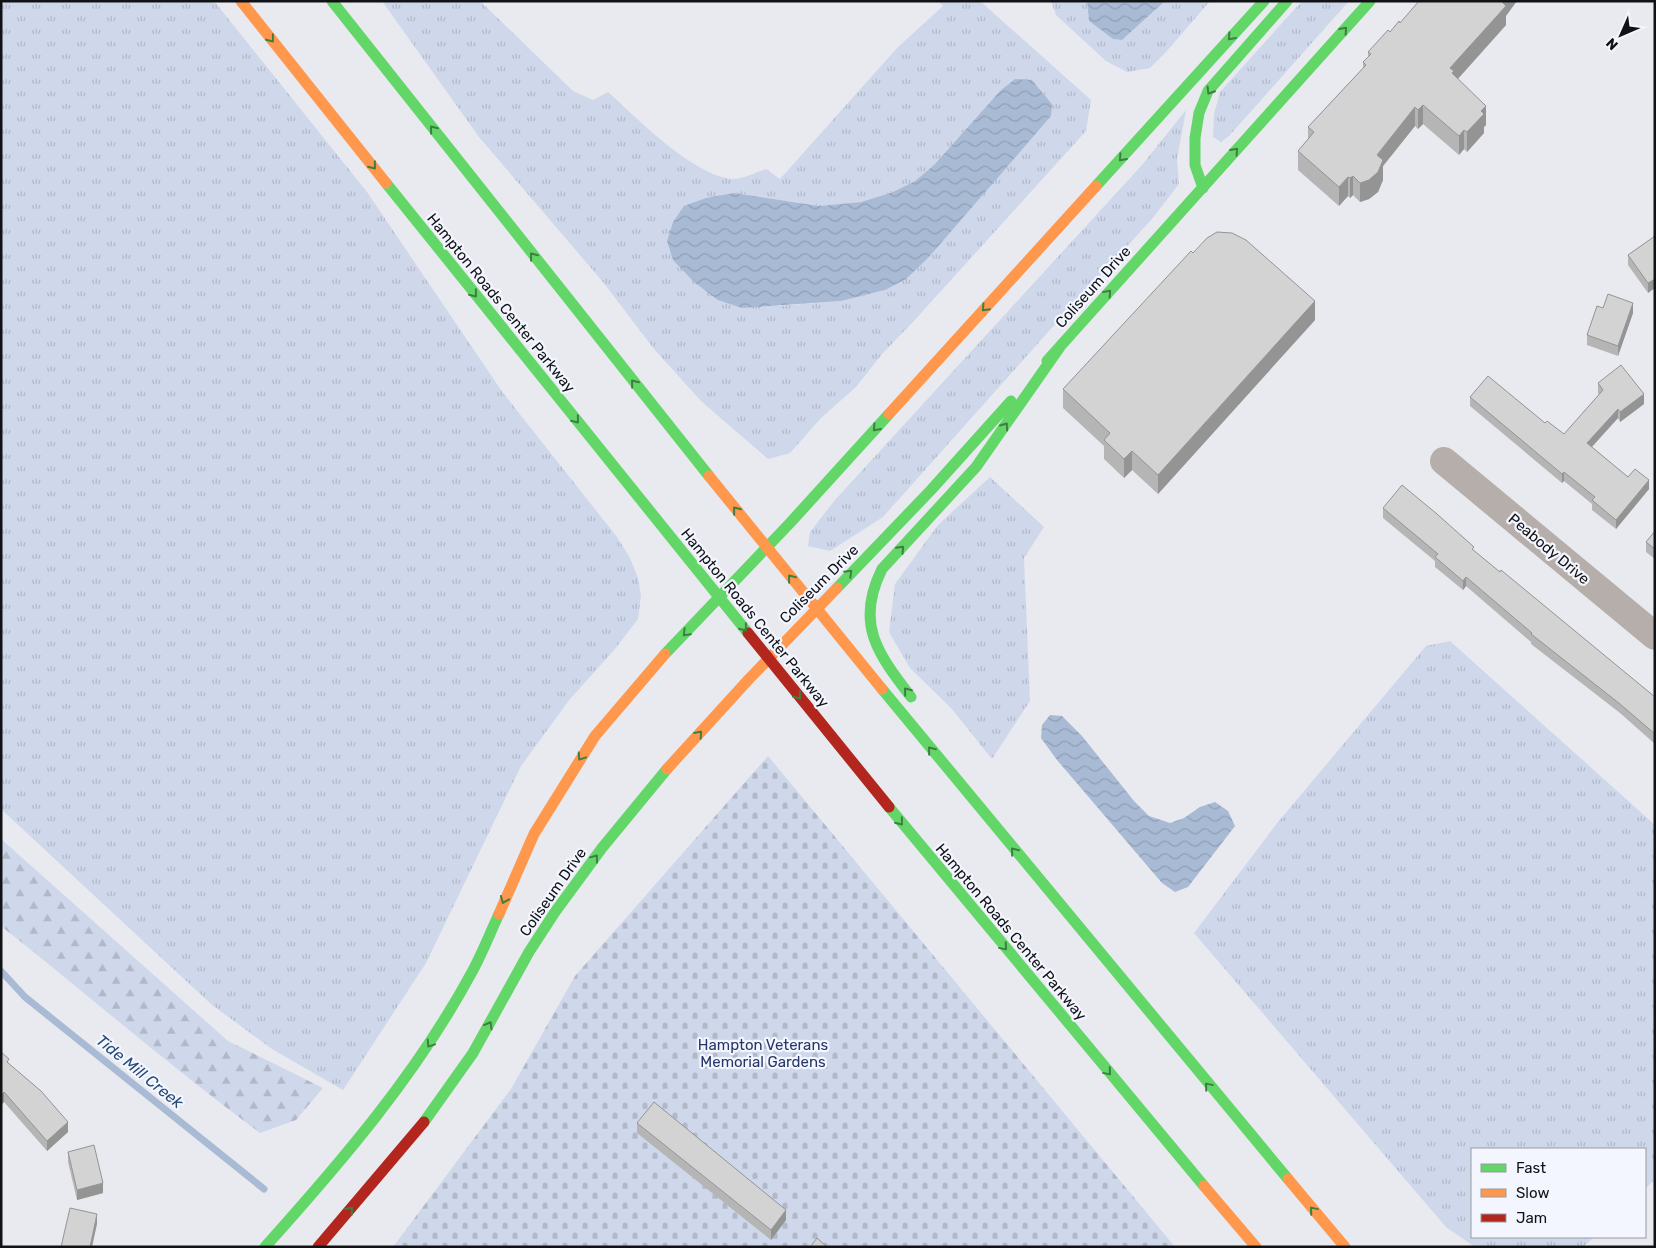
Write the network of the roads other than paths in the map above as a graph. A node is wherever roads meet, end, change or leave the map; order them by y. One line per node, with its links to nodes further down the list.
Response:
1 (241, 1): 12 (main road, Hampton Roads Center Parkway, one-way to 12)
2 (332, 1): 7 (main road)
3 (348, 1): 7 (main road)
4 (1264, 1): 11 (main road, Coliseum Drive, one-way to 11)
5 (1287, 1): 8 (main road, one-way to 8)
6 (1370, 1): 8 (main road, Coliseum Drive, one-way to 6)
7 (378, 60): 11 (main road, one-way to 7)
8 (1203, 188): 9 (main road, Coliseum Drive, one-way to 8)
9 (1062, 344): 13 (main road, Coliseum Drive, one-way to 9); 16 (main road, one-way to 9)
10 (1444, 461): 14 (street, Peabody Drive)
11 (766, 548): 12 (main road, Coliseum Drive); 13 (main road, one-way to 11)
12 (720, 598): 15 (main road, Hampton Roads Center Parkway, one-way to 15); 19 (main road, Coliseum Drive, one-way to 19)
13 (815, 608): 15 (main road, Coliseum Drive); 18 (main road, one-way to 13)
14 (1655, 636)
15 (768, 658): 20 (main road, Coliseum Drive, one-way to 15); 21 (main road, Hampton Roads Center Parkway, one-way to 21)
16 (920, 707)
17 (998, 810): 18 (main road)
18 (1112, 970): 22 (main road, one-way to 18)
19 (265, 1247)
20 (318, 1247)
21 (1256, 1247)
22 (1345, 1247)

